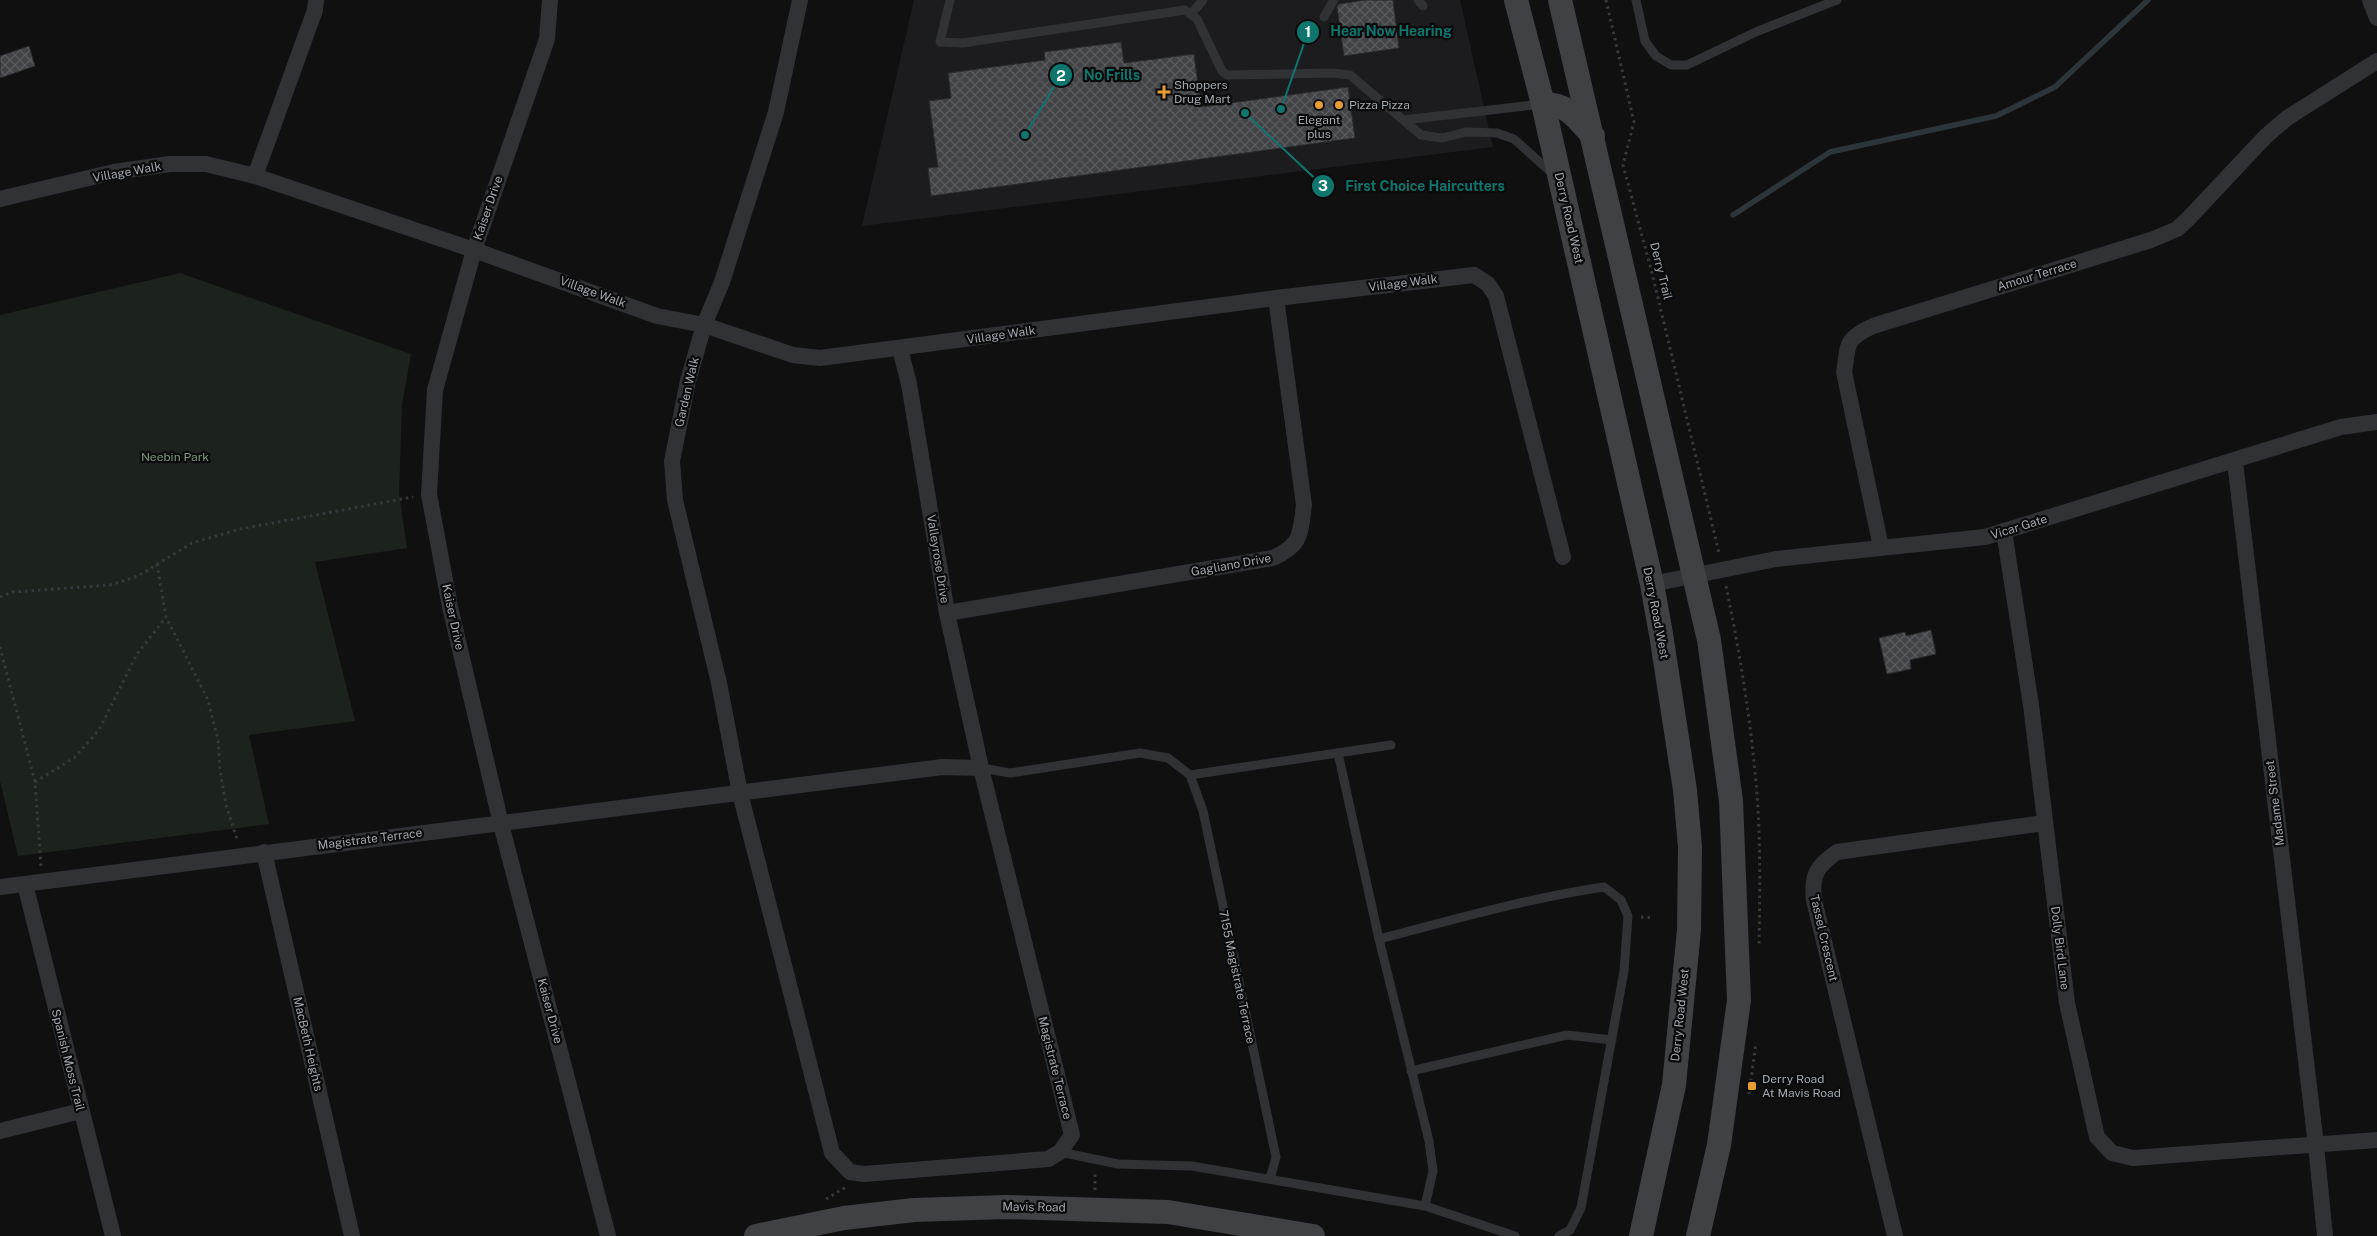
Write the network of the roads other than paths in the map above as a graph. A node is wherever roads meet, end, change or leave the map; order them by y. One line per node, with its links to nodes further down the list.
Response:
1 (316, 0): 20 (street)
2 (550, 0): 23 (street, Kaiser Drive)
3 (800, 0): 25 (street, Garden Walk)
4 (950, 0): 13 (lane)
5 (1203, 0): 13 (lane)
6 (1334, 0): 14 (lane)
7 (1516, 0): 17 (main road, Derry Road West)
8 (1560, 0): 19 (main road)
9 (1636, 0): 12 (lane)
10 (1837, 0): 12 (lane)
11 (2370, 0): 15 (street)
12 (1823, 2)
13 (1191, 14): 18 (lane)
14 (1324, 17)
15 (2377, 18)
16 (2377, 61): 30 (street, Amour Terrace)
17 (1543, 104): 18 (lane); 19 (main road); 21 (main road, Derry Road West)
18 (1404, 120): 21 (lane)
19 (1593, 136): 32 (main road)
20 (255, 176): 22 (street, Village Walk); 23 (street, Village Walk)
21 (1561, 182): 33 (main road, Derry Road West)
22 (0, 199)
23 (474, 250): 25 (street, Village Walk); 41 (street, Kaiser Drive)
24 (1276, 298): 26 (street, Village Walk); 31 (street, Village Walk); 34 (street, Gagliano Drive)
25 (704, 325): 26 (street, Village Walk); 39 (street, Garden Walk)
26 (900, 349): 34 (street, Valleyrose Drive)
27 (2377, 422): 28 (street, Vicar Gate)
28 (2234, 462): 29 (street, Vicar Gate); 51 (street, Madame Street)
29 (2004, 531): 30 (street, Vicar Gate); 40 (street, Dolly Bird Lane)
30 (1881, 547): 32 (street, Vicar Gate)
31 (1563, 557)
32 (1695, 575): 33 (street, Vicar Gate); 63 (main road)
33 (1652, 584): 62 (main road, Derry Road West)
34 (947, 613): 37 (street, Valleyrose Drive)
35 (1391, 745): 36 (lane)
36 (1338, 753): 38 (lane); 45 (lane)
37 (981, 768): 38 (lane); 39 (street, Magistrate Terrace); 52 (street, Magistrate Terrace)
38 (1190, 775): 53 (lane, 7155 Magistrate Terrace)
39 (740, 793): 41 (street, Magistrate Terrace); 52 (street)
40 (2044, 822): 51 (street, Dolly Bird Lane); 64 (street, Tassel Crescent)
41 (501, 824): 42 (street, Magistrate Terrace); 57 (street, Kaiser Drive)
42 (264, 852): 43 (street, Magistrate Terrace); 56 (street, MacBeth Heights)
43 (25, 884): 44 (street, Magistrate Terrace); 48 (street, Spanish Moss Trail)
44 (0, 887)
45 (1379, 939): 46 (lane); 47 (lane)
46 (1612, 1040): 47 (lane); 61 (lane)
47 (1411, 1071): 54 (lane)
48 (81, 1111): 49 (street); 55 (street, Spanish Moss Trail)
49 (0, 1131)
50 (2377, 1140): 51 (street)
51 (2316, 1145): 65 (street)
52 (1060, 1152): 53 (lane)
53 (1270, 1179): 54 (lane)
54 (1425, 1206): 60 (lane)
55 (113, 1236)
56 (352, 1236)
57 (608, 1236)
58 (756, 1236): 59 (main road, Mavis Road)
59 (1313, 1236)
60 (1515, 1236)
61 (1559, 1236)
62 (1641, 1236)
63 (1698, 1236)
64 (1895, 1236)
65 (2325, 1236)

